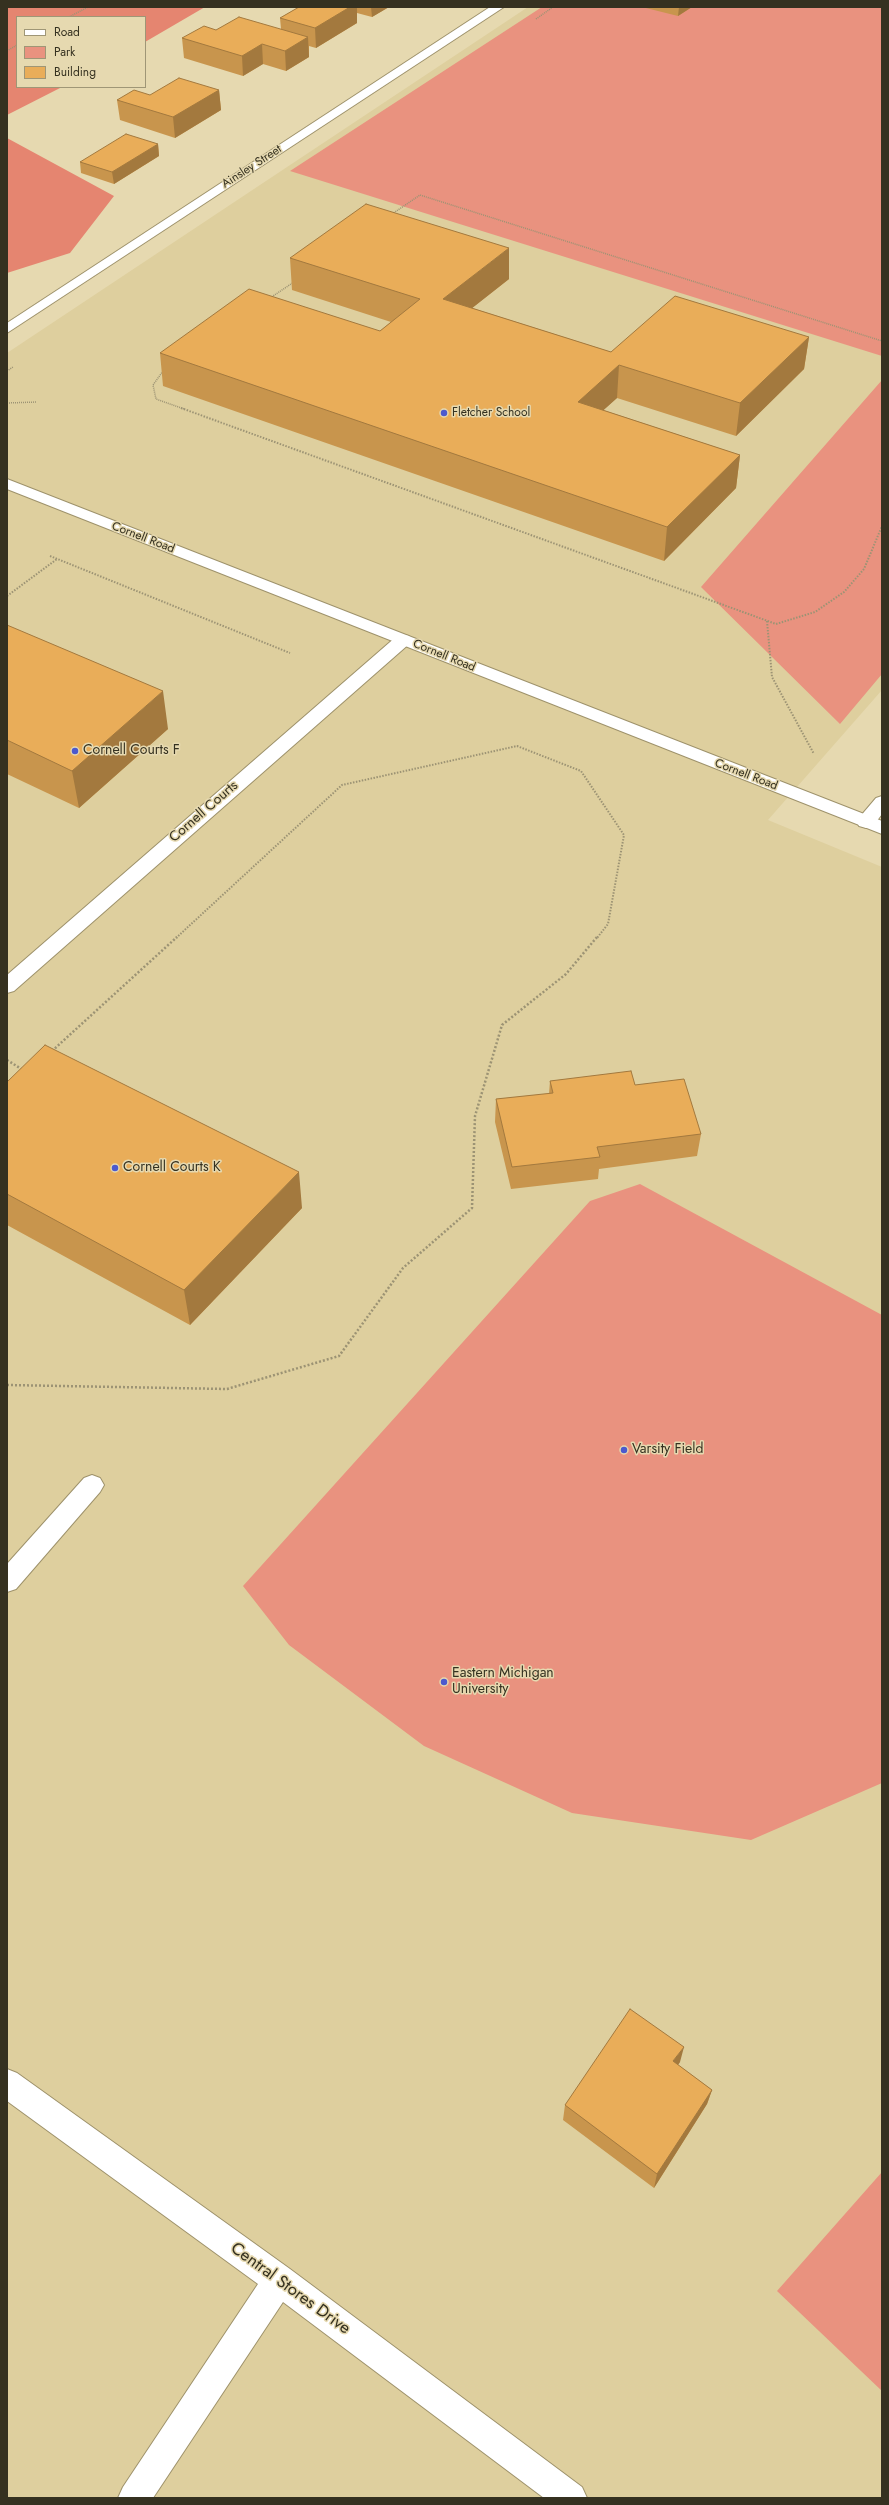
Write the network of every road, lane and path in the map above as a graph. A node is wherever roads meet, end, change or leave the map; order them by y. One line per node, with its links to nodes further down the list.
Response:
1 (88, 7): 3 (path)
2 (498, 7): 9 (street, Ainsley Street)
3 (71, 16)
4 (16, 46): 5 (path)
5 (7, 51)
6 (387, 218): 10 (path)
7 (295, 281): 8 (path)
8 (269, 298)
9 (7, 329)
10 (882, 341)
11 (164, 370): 19 (path)
12 (37, 402): 13 (path)
13 (7, 403)
14 (7, 484): 20 (street, Cornell Road)
15 (882, 526): 19 (path)
16 (50, 556): 17 (path)
17 (58, 559): 18 (path); 21 (path)
18 (7, 596)
19 (767, 621): 22 (path)
20 (403, 640): 24 (street, Cornell Road); 25 (street, Cornell Courts)
21 (290, 653)
22 (814, 754)
23 (882, 802): 24 (street)
24 (874, 825)
25 (7, 986)
26 (51, 1052): 29 (path)
27 (7, 1060): 28 (path)
28 (28, 1073)
29 (7, 1385)
30 (92, 1484): 31 (street)
31 (7, 1581)
32 (7, 2083): 33 (street, Central Stores Drive)
33 (279, 2280): 34 (street); 35 (street, Central Stores Drive)
34 (134, 2498)
35 (571, 2498)

